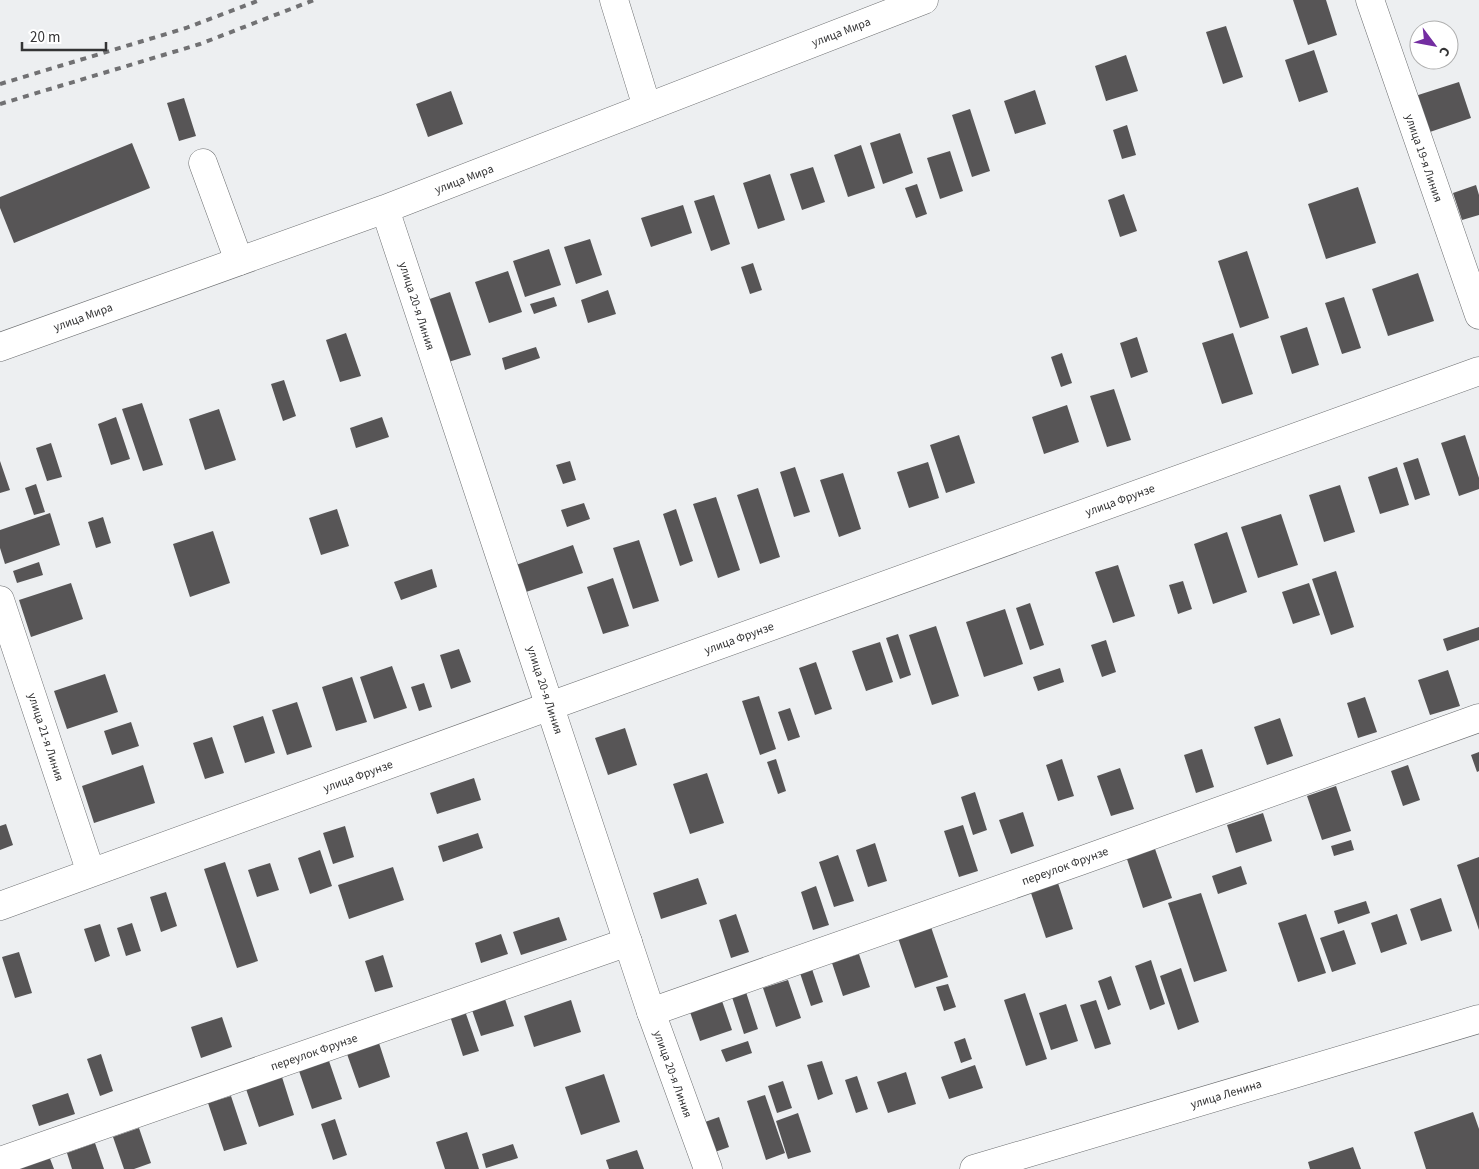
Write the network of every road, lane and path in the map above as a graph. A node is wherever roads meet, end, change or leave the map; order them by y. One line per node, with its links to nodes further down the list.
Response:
1 (614, 0): 4 (street)
2 (924, 0): 4 (street, улица Мира)
3 (1370, 0): 8 (street, улица 19-я Линия)
4 (648, 107): 6 (street, улица Мира)
5 (203, 164): 7 (street)
6 (385, 209): 7 (street, улица Мира); 12 (street, улица 20-я Линия)
7 (239, 261): 9 (street, улица Мира)
8 (1479, 315)
9 (0, 347)
10 (1479, 371): 12 (street, улица Фрунзе)
11 (0, 600): 14 (street, улица 21-я Линия)
12 (550, 706): 14 (street, улица Фрунзе); 16 (street, улица 20-я Линия)
13 (1479, 718): 17 (street, переулок Фрунзе)
14 (91, 874): 15 (street, улица Фрунзе)
15 (0, 906)
16 (628, 942): 17 (street, улица 20-я Линия); 19 (street, переулок Фрунзе)
17 (651, 1012): 20 (street, улица 20-я Линия)
18 (1479, 1019): 21 (street, улица Ленина)
19 (0, 1161)
20 (708, 1169)
21 (974, 1169)

